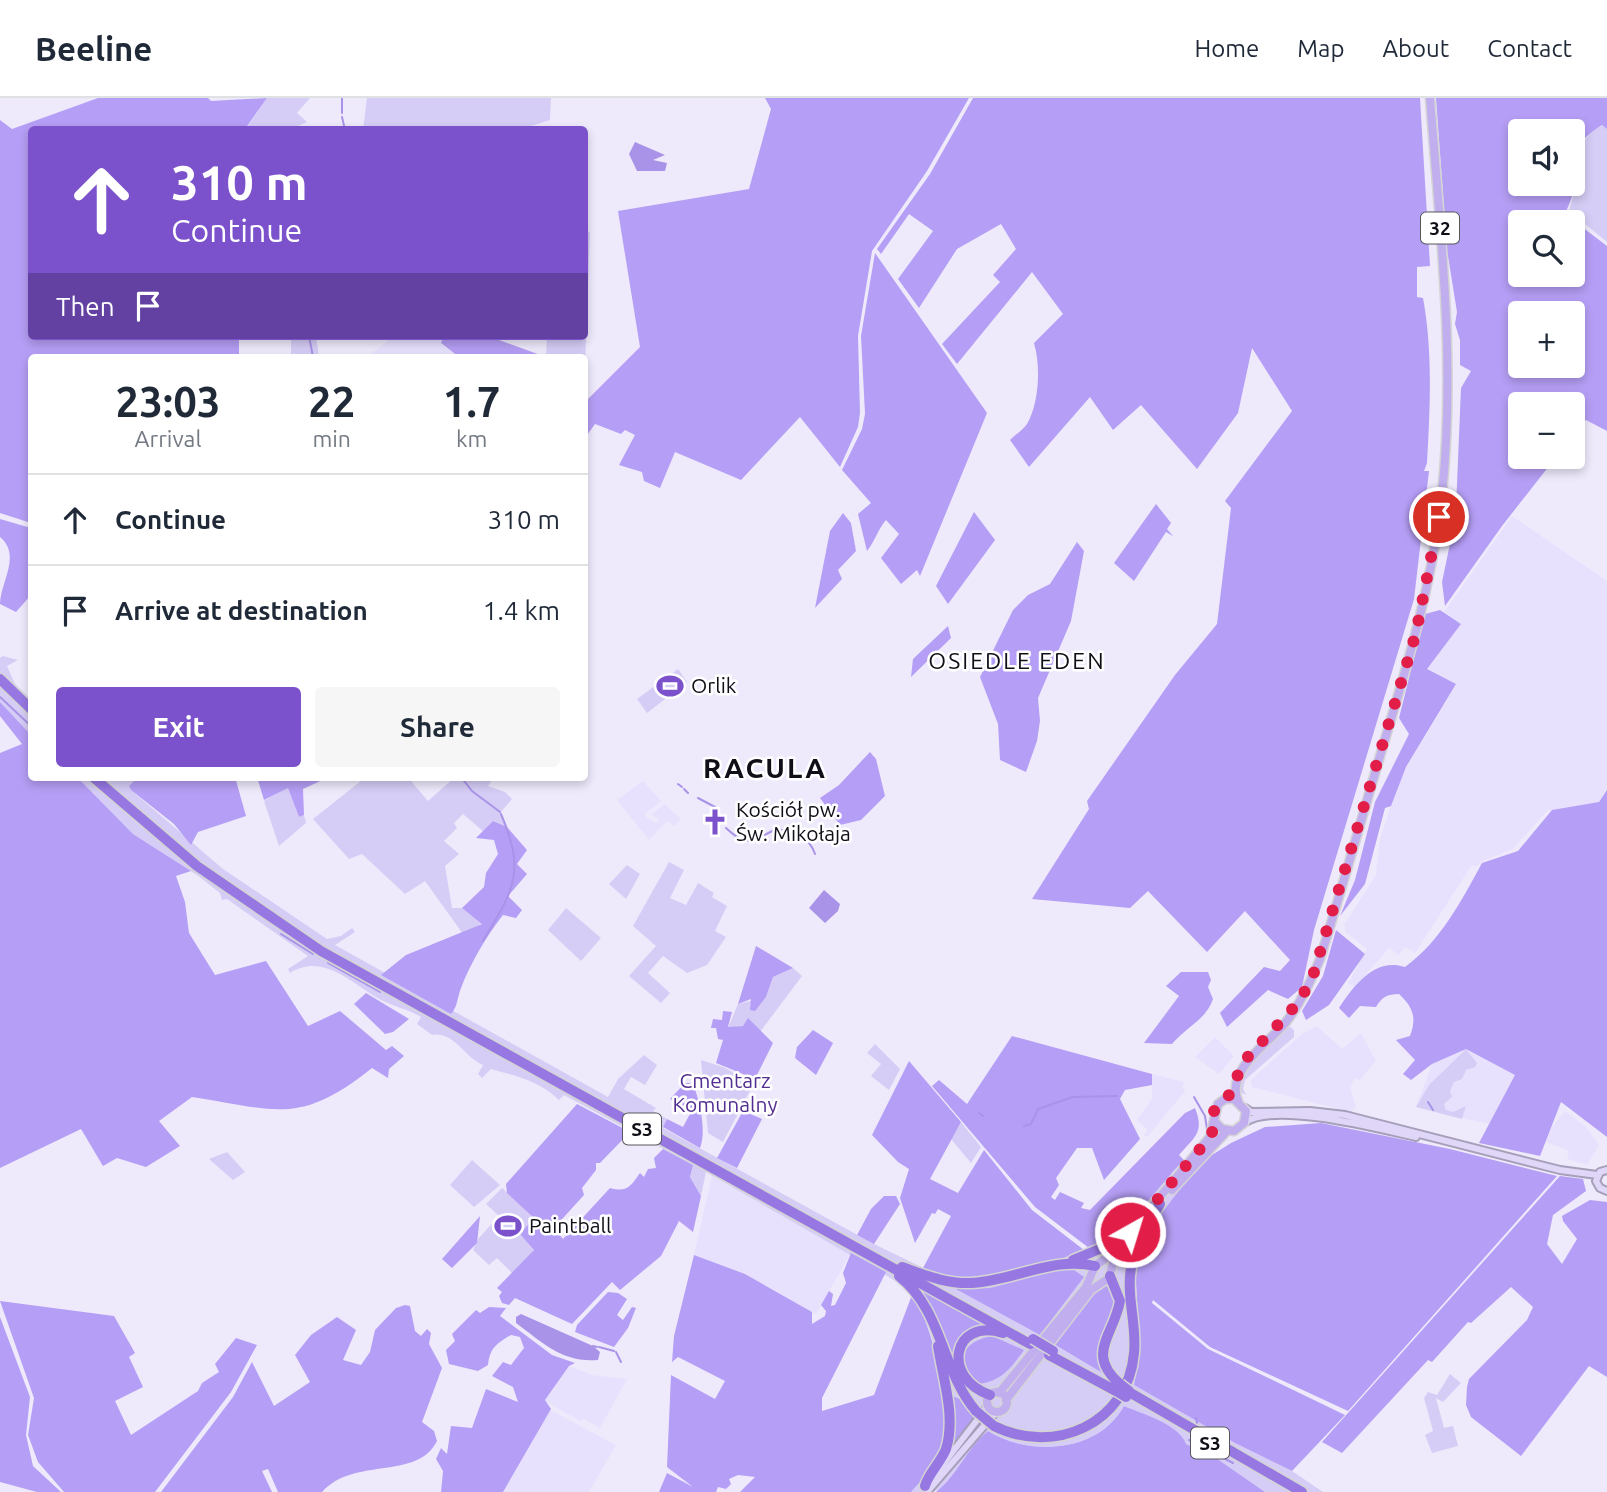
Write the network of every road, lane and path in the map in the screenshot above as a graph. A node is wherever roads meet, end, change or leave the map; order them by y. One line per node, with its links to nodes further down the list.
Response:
1 (1430, 98): 9 (main road, 32)
2 (0, 679): 4 (highway)
3 (0, 687): 5 (highway)
4 (28, 705)
5 (28, 713)
6 (98, 781): 8 (highway, S3)
7 (106, 781): 8 (highway, S3)
8 (325, 950): 10 (highway, S3)
9 (1298, 1003): 11 (main road, 32); 12 (main road, 32)
10 (497, 1046): 23 (highway, S3); 25 (highway, S3)
11 (1225, 1099): 12 (main road); 14 (main road, 32)
12 (1238, 1101): 13 (main road)
13 (1245, 1108): 15 (main road); 17 (main road)
14 (1214, 1121): 16 (main road); 22 (main road, 32)
15 (1244, 1123): 16 (main road); 17 (main road)
16 (1227, 1131): 21 (main road)
17 (1439, 1139): 19 (main road)
18 (1607, 1170): 19 (main road)
19 (1597, 1178): 20 (main road)
20 (1607, 1191)
21 (1160, 1204): 27 (main road); 29 (highway, bridge)
22 (1140, 1220): 24 (highway); 26 (main road, 32)
23 (877, 1259): 29 (highway); 30 (highway, S3)
24 (1060, 1264): 25 (highway); 26 (highway)
25 (902, 1267): 30 (highway, S3)
26 (1096, 1268): 27 (main road); 28 (main road); 33 (main road, 32)
27 (1110, 1273): 28 (main road); 31 (highway)
28 (1101, 1283): 34 (main road)
29 (932, 1318): 36 (highway)
30 (1032, 1342): 31 (highway, S3, bridge); 33 (highway)
31 (1118, 1387): 32 (highway, S3, bridge)
32 (1129, 1393): 37 (highway, S3); 38 (highway, S3)
33 (992, 1398): 34 (main road); 35 (main road); 36 (main road)
34 (1006, 1400): 35 (main road)
35 (996, 1412): 36 (main road)
36 (924, 1490)
37 (1292, 1492)
38 (1302, 1492)

